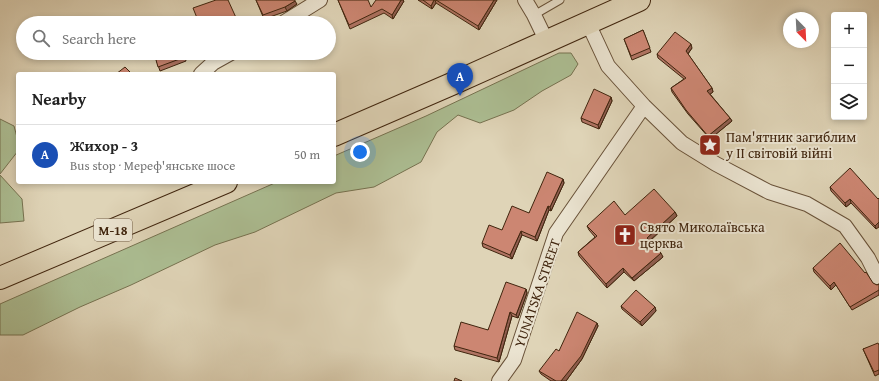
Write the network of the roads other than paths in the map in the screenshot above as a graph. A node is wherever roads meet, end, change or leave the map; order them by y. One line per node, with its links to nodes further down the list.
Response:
1 (320, 0): 6 (street)
2 (524, 0): 5 (street)
3 (560, 0): 5 (lane)
4 (639, 0): 7 (highway)
5 (534, 15): 8 (street)
6 (294, 16)
7 (588, 23): 8 (highway); 11 (street)
8 (547, 42): 12 (highway)
9 (218, 60): 10 (street)
10 (203, 72)
11 (644, 106): 15 (street); 16 (street, YUNATSKA STREET)
12 (336, 134)
13 (214, 184): 14 (highway, М-18)
14 (0, 278)
15 (879, 280)
16 (499, 381)

